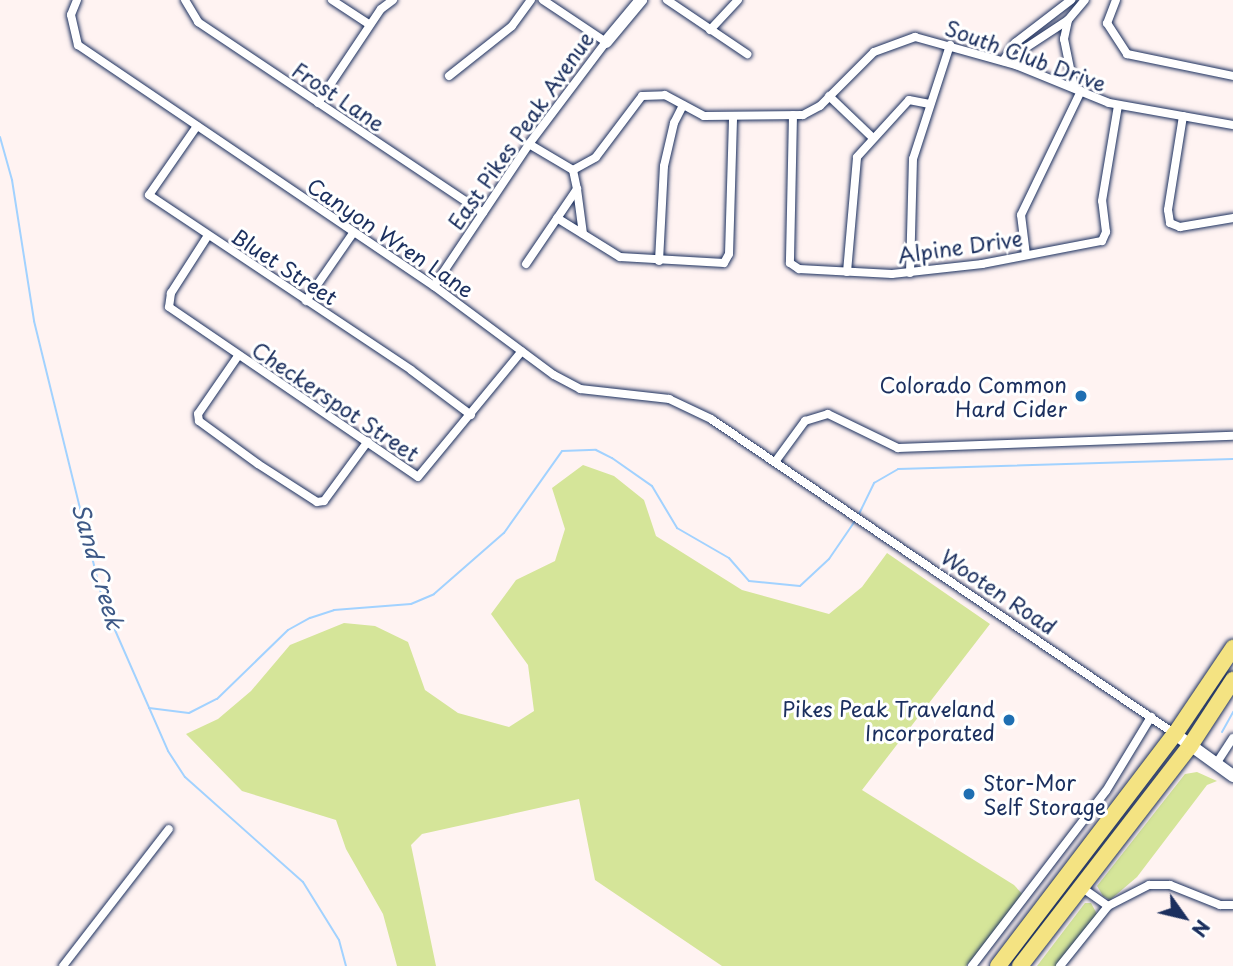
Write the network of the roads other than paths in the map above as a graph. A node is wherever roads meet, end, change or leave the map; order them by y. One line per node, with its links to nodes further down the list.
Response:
1 (77, 0): 33 (street, Canyon Wren Lane)
2 (186, 0): 25 (street, Frost Lane)
3 (332, 0): 14 (street)
4 (393, 0): 14 (street)
5 (531, 0): 21 (street)
6 (542, 0): 16 (street)
7 (641, 0): 16 (street, East Pikes Peak Avenue)
8 (667, 0): 15 (street)
9 (738, 0): 15 (street)
10 (1071, 0): 19 (street)
11 (1085, 0): 13 (street)
12 (1116, 0): 22 (street)
13 (1068, 20): 20 (street); 23 (street)
14 (370, 25): 25 (street)
15 (710, 30): 18 (street)
16 (606, 42): 35 (street, East Pikes Peak Avenue)
17 (950, 45): 19 (street, South Club Drive); 24 (street, South Club Drive); 26 (street)
18 (747, 54)
19 (1003, 61): 20 (street, South Club Drive)
20 (1016, 65): 23 (street, South Club Drive)
21 (449, 76)
22 (1233, 76)
23 (1077, 90): 28 (street, South Club Drive); 44 (street)
24 (829, 96): 30 (street, South Club Drive); 34 (street)
25 (318, 103): 38 (street, Frost Lane)
26 (930, 104): 34 (street); 48 (street)
27 (683, 105): 29 (street, South Club Drive); 36 (street, South Club Drive); 45 (street)
28 (1118, 105): 31 (street, South Club Drive); 44 (street, Alpine Drive)
29 (733, 116): 30 (street, South Club Drive); 45 (street)
30 (793, 116): 47 (street, Alpine Drive)
31 (1183, 117): 32 (street, South Club Drive); 40 (street)
32 (1233, 125)
33 (197, 126): 41 (street, Canyon Wren Lane); 43 (street, Bluet Street)
34 (873, 138): 47 (street)
35 (529, 144): 36 (street); 38 (street, East Pikes Peak Avenue)
36 (573, 170): 37 (street)
37 (577, 189): 39 (street); 42 (street)
38 (483, 214): 49 (street, East Pikes Peak Avenue)
39 (557, 218): 42 (street); 46 (street)
40 (1233, 218)
41 (353, 233): 49 (street, Canyon Wren Lane); 50 (street)
42 (583, 234): 45 (street)
43 (207, 237): 50 (street, Bluet Street); 52 (street, Checkerspot Street)
44 (1026, 255): 48 (street, Alpine Drive)
45 (659, 261)
46 (526, 264)
47 (847, 272): 48 (street, Alpine Drive)
48 (909, 273)
49 (434, 286): 51 (street, Canyon Wren Lane)
50 (306, 301): 53 (street, Bluet Street)
51 (522, 351): 53 (street, Checkerspot Street); 55 (street, Canyon Wren Lane)
52 (238, 356): 56 (street, Checkerspot Street); 56 (street)
53 (471, 415): 56 (street, Checkerspot Street)
54 (1233, 436): 57 (street)
55 (741, 440): 57 (street, Wooten Road)
56 (368, 441)
57 (775, 462): 60 (street, Wooten Road)
58 (1233, 648): 61 (highway)
59 (1233, 680): 63 (highway)
60 (1151, 717): 61 (street, Wooten Road); 71 (street)
61 (1175, 734): 63 (street, Wooten Road); 72 (highway)
62 (1233, 738): 64 (street)
63 (1189, 746): 64 (street, Wooten Road); 67 (highway)
64 (1216, 764): 65 (street, Wooten Road)
65 (1233, 776)
66 (169, 829): 70 (street)
67 (1081, 887): 69 (street); 73 (highway)
68 (1233, 905): 69 (street)
69 (1108, 906): 74 (street)
70 (64, 966)
71 (972, 966)
72 (998, 966)
73 (1020, 966)
74 (1060, 966)

